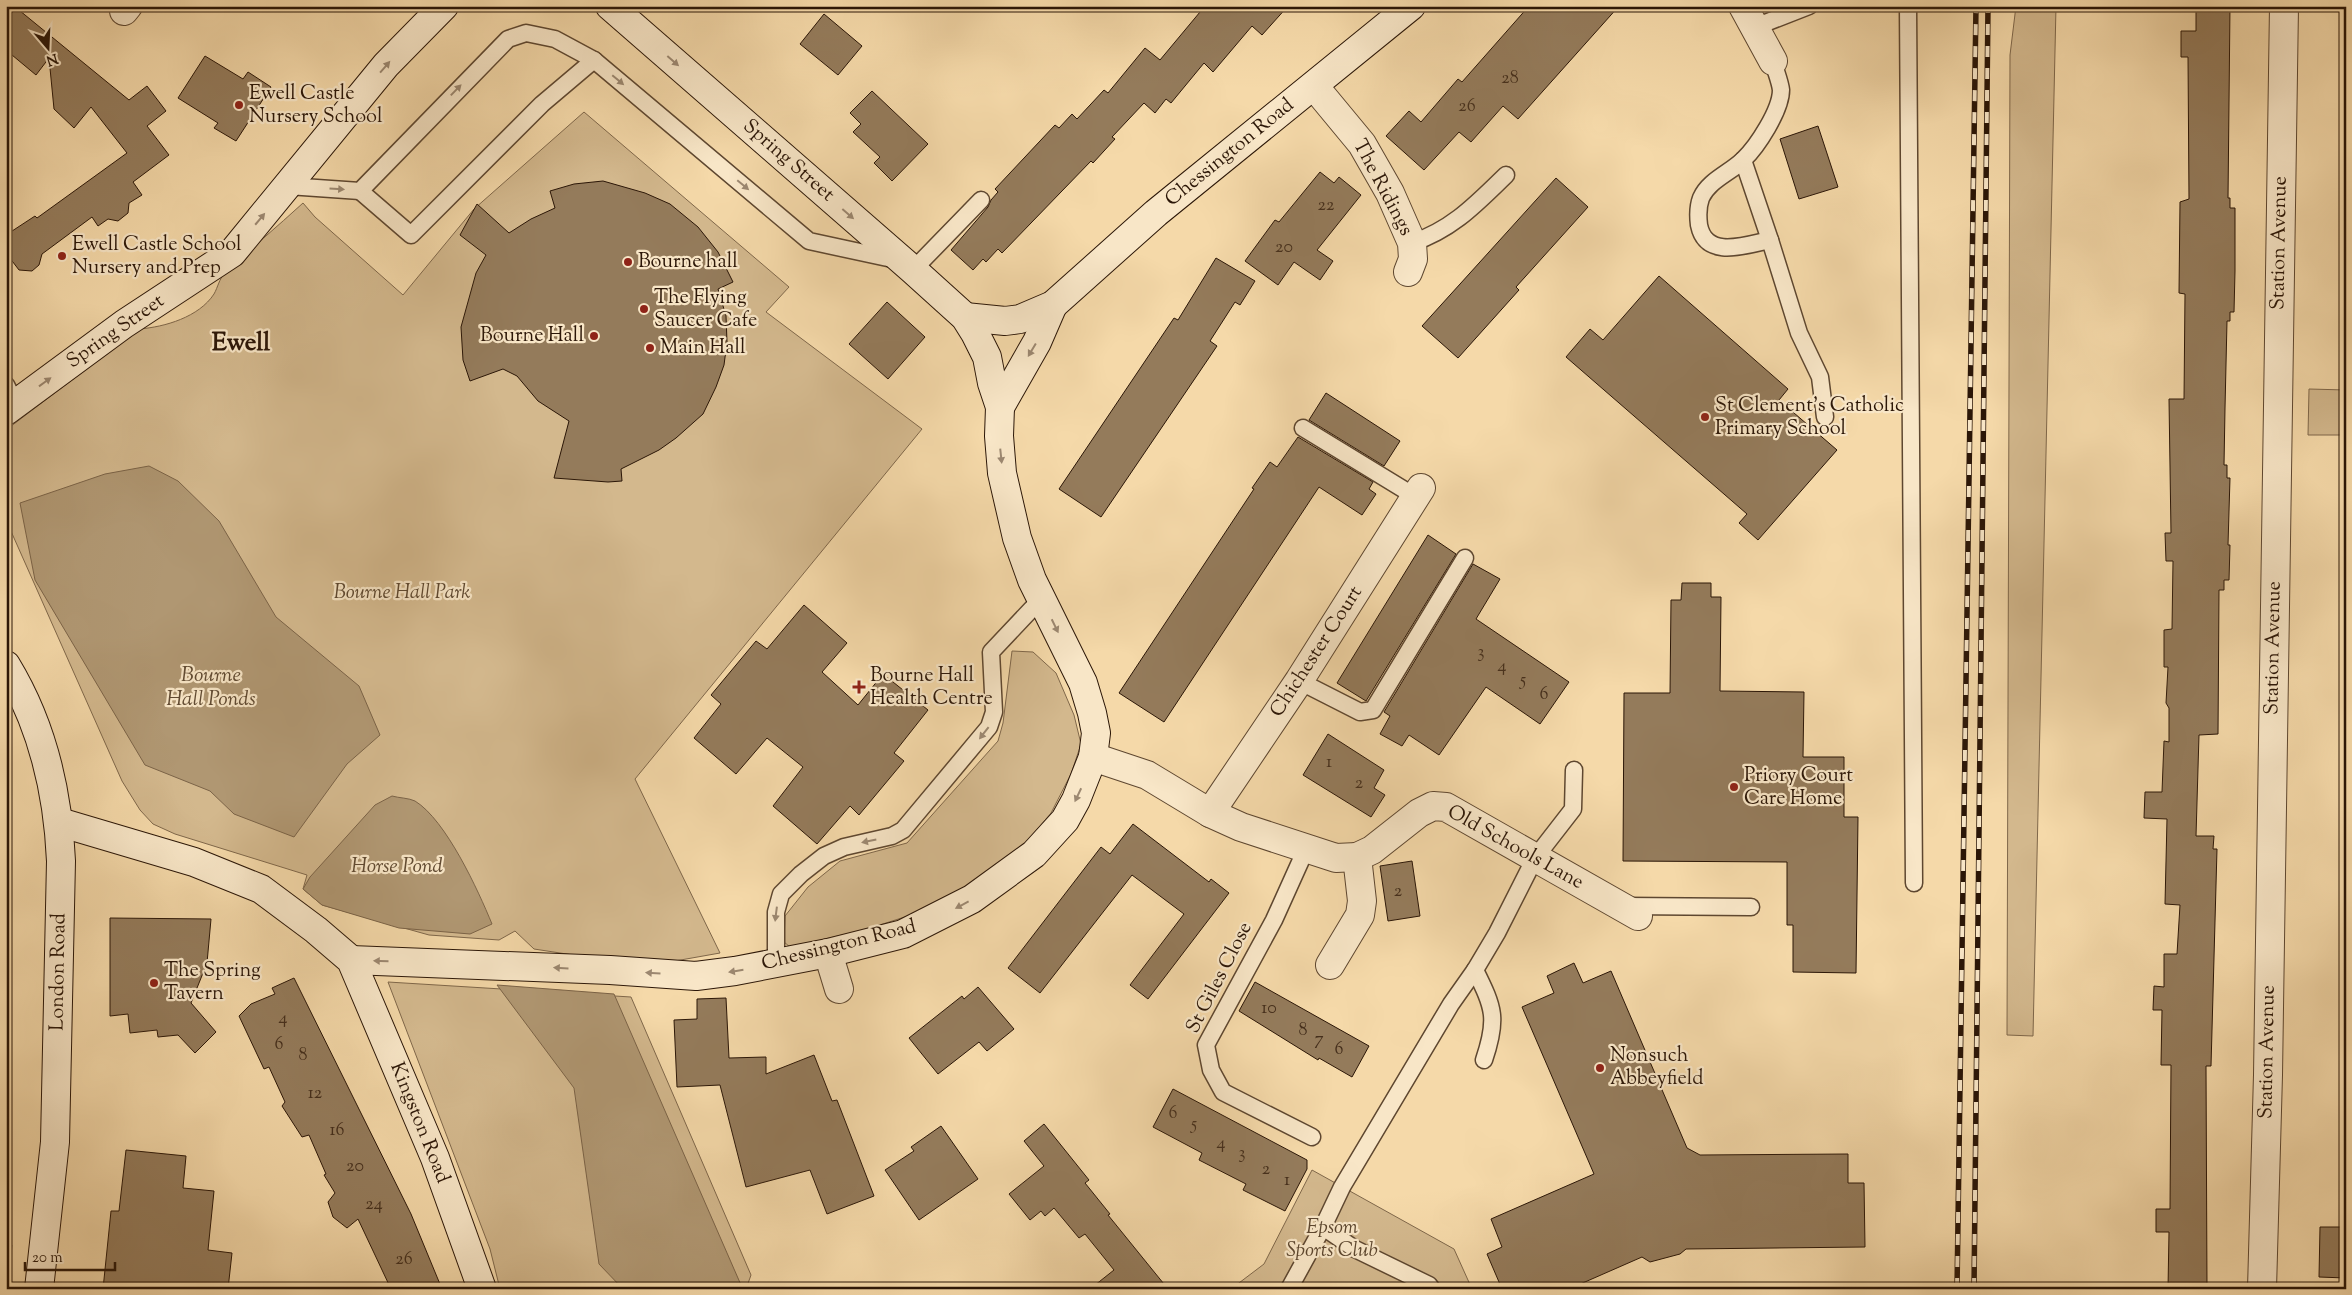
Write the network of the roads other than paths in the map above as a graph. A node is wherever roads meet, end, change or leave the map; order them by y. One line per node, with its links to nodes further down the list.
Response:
1 (444, 6): 13 (main road, Spring Street, one-way to 1)
2 (610, 6): 18 (main road, Spring Street, one-way to 18)
3 (1411, 6): 10 (main road, Chessington Road)
4 (1809, 6): 7 (lane)
5 (1908, 6): 38 (lane)
6 (2284, 6): 54 (main road, Station Avenue)
7 (1749, 16): 9 (main road)
8 (594, 60): 14 (lane, one-way to 8); 14 (lane); 18 (lane, one-way to 18)
9 (1773, 61): 11 (lane)
10 (1314, 86): 17 (main road, The Ridings); 20 (main road, Chessington Road)
11 (1743, 160): 16 (lane); 16 (lane)
12 (1506, 175): 17 (lane)
13 (288, 186): 14 (lane, one-way to 14); 22 (main road, Spring Street, one-way to 13)
14 (360, 191)
15 (981, 200): 18 (lane)
16 (1770, 240): 24 (lane)
17 (1412, 244): 19 (main road, The Ridings)
18 (909, 266): 21 (main road, Spring Street)
19 (1408, 272)
20 (1052, 306): 21 (main road, Chessington Road); 23 (main road, Chessington Road, one-way to 23)
21 (964, 317): 23 (main road, Chessington Road)
22 (9, 400)
23 (1000, 407): 28 (main road, Chessington Road, one-way to 28)
24 (1824, 417)
25 (1303, 428): 26 (lane)
26 (1418, 492): 30 (main road, Chichester Court)
27 (1465, 558): 30 (lane)
28 (1041, 598): 31 (main road, Chessington Road, one-way to 31); 43 (lane, one-way to 43)
29 (6, 665): 34 (main road, London Road)
30 (1299, 681): 33 (main road, Chichester Court)
31 (1093, 757): 33 (main road); 41 (main road, Chessington Road, one-way to 41)
32 (1574, 770): 37 (lane)
33 (1210, 813): 35 (main road)
34 (60, 822): 42 (main road); 50 (main road, London Road)
35 (1306, 849): 36 (main road); 48 (lane, St Giles Close)
36 (1357, 857): 37 (main road, Old Schools Lane); 44 (main road)
37 (1535, 858): 40 (main road, Old Schools Lane); 45 (lane)
38 (1914, 884)
39 (1751, 907): 40 (lane)
40 (1629, 911)
41 (828, 953): 43 (main road, Chessington Road); 46 (main road)
42 (351, 960): 43 (main road, Chessington Road, one-way to 42); 51 (main road, Kingston Road)
43 (776, 963)
44 (1330, 966)
45 (1475, 970): 47 (lane); 49 (lane)
46 (839, 990)
47 (1484, 1060)
48 (1312, 1137)
49 (1324, 1227): 52 (lane); 53 (lane)
50 (39, 1289)
51 (482, 1289)
52 (1289, 1289)
53 (1432, 1289)
54 (2262, 1289)

